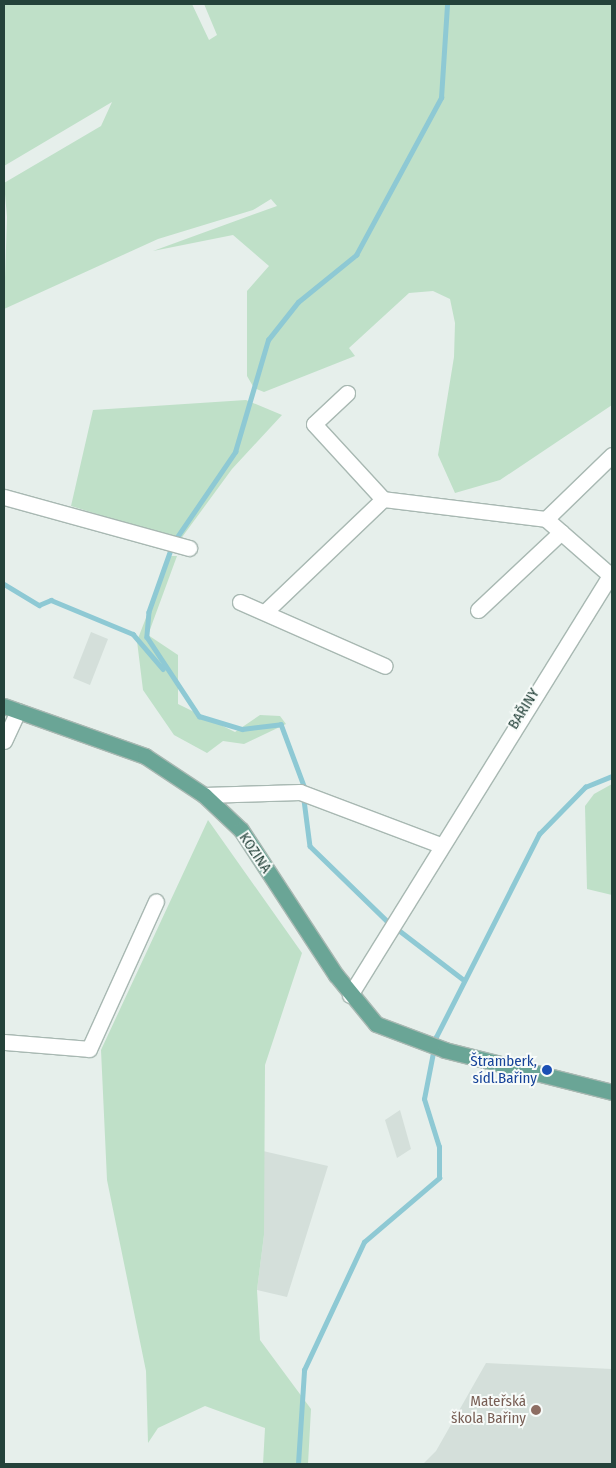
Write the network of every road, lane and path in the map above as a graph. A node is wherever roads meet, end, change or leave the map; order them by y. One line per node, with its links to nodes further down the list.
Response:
1 (346, 393): 4 (street)
2 (612, 455): 5 (street)
3 (4, 496): 7 (street)
4 (383, 499): 5 (street); 11 (street)
5 (546, 518): 6 (street, BAŘINY)
6 (561, 532): 8 (street, BAŘINY); 10 (street)
7 (189, 548)
8 (611, 574): 16 (street, BAŘINY)
9 (240, 602): 11 (street)
10 (478, 610)
11 (266, 611): 12 (street)
12 (385, 666)
13 (11, 709): 14 (street, KOZINA); 15 (main road, KOZINA)
14 (4, 740)
15 (204, 795): 16 (street); 18 (main road, KOZINA)
16 (440, 845): 18 (street, BAŘINY)
17 (156, 901): 19 (street)
18 (350, 995): 20 (main road, KOZINA)
19 (4, 1042)
20 (612, 1092)

